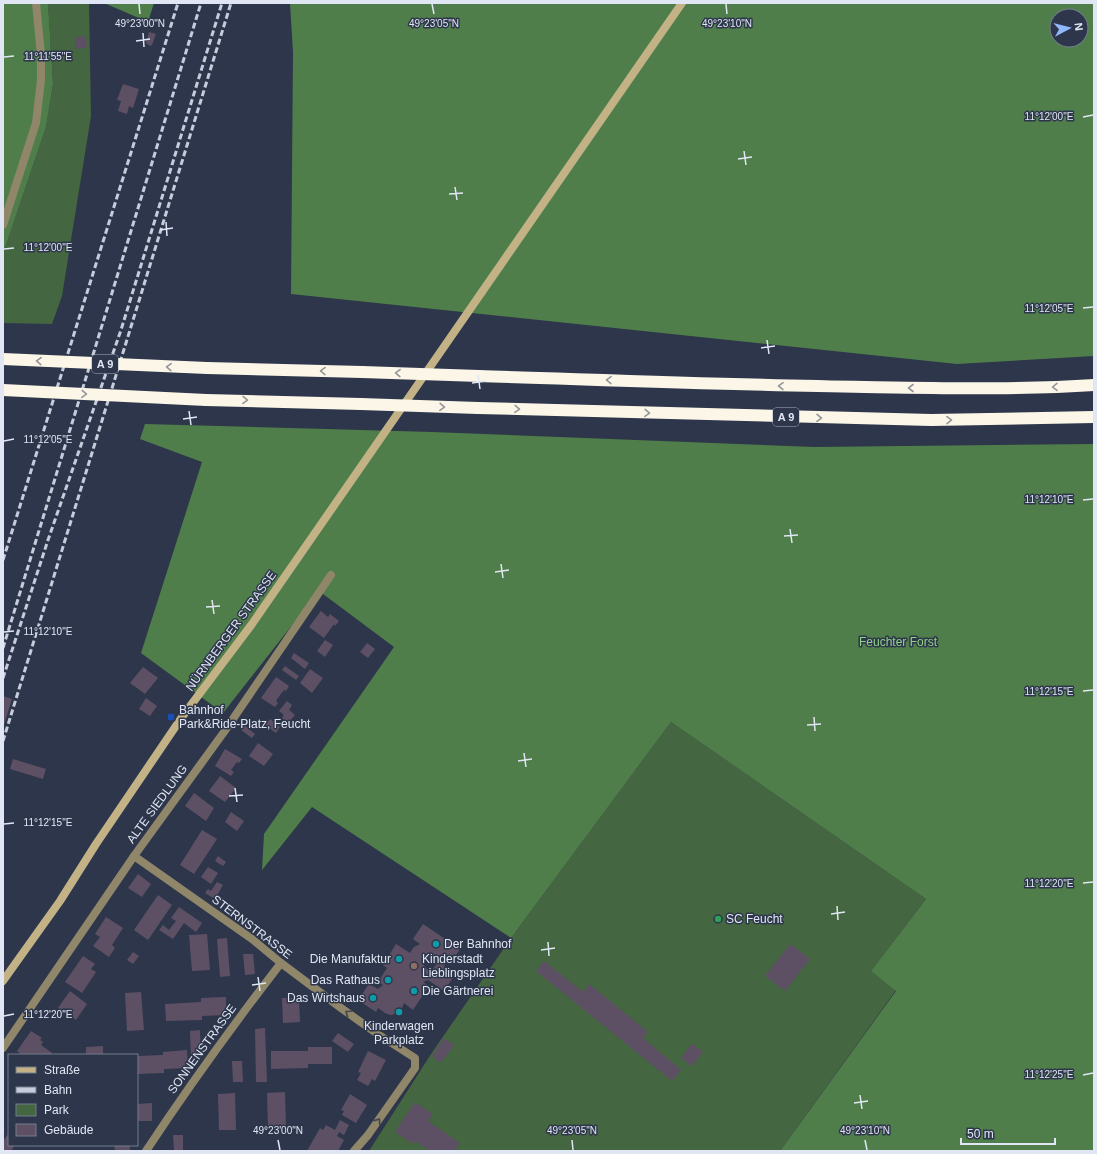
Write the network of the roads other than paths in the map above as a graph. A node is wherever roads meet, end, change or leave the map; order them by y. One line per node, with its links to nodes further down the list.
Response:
1 (36, 3): 3 (street)
2 (682, 3): 11 (main road, NÜRNBERGER STRASSE)
3 (3, 226)
4 (3, 359): 5 (highway, A 9, one-way to 4, bridge)
5 (1094, 385)
6 (3, 390): 7 (highway, A 9, one-way to 7, bridge)
7 (1094, 417)
8 (331, 575): 9 (street, ALTE SIEDLUNG)
9 (134, 856): 10 (street, STERNSTRASSE); 12 (street, ALTE SIEDLUNG)
10 (281, 963): 13 (street, SONNENSTRASSE); 14 (street, STERNSTRASSE, one-way to 10)
11 (3, 981)
12 (3, 1048)
13 (146, 1151)
14 (354, 1151)

